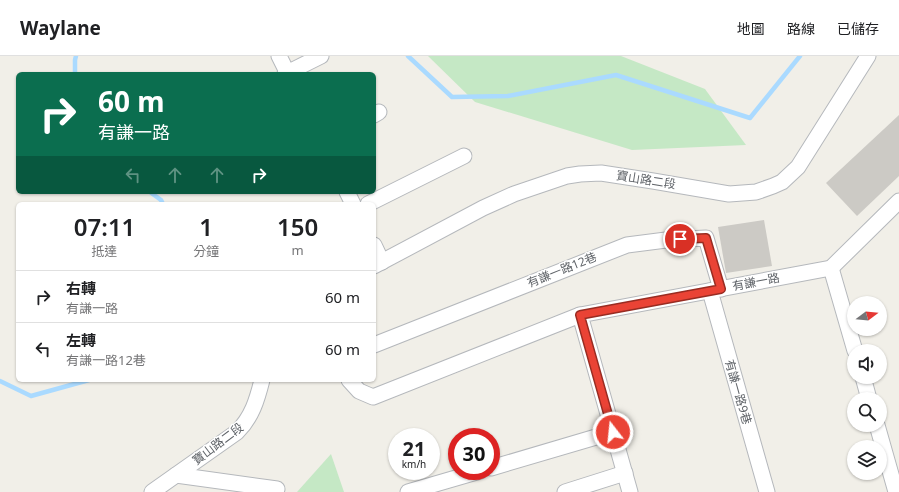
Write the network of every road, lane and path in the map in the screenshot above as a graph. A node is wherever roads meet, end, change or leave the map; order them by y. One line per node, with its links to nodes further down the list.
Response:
1 (279, 56): 4 (street)
2 (321, 56): 5 (street)
3 (868, 56): 9 (street, 寶山路二段)
4 (286, 72)
5 (291, 72)
6 (464, 156): 8 (street)
7 (899, 201): 10 (street)
8 (372, 202)
9 (378, 264)
10 (831, 268): 11 (street, 有謙一路); 14 (street)
11 (715, 290): 12 (street, 有謙一路); 13 (street, 有謙一路12巷); 28 (street, 有謙一路9巷)
12 (580, 315): 16 (street); 17 (street)
13 (376, 344)
14 (853, 344)
15 (262, 382): 21 (street, 寶山路二段)
16 (351, 382)
17 (613, 432): 19 (street); 20 (street)
18 (879, 432): 29 (street)
19 (500, 465)
20 (625, 473): 26 (street); 27 (street)
21 (176, 475): 23 (street); 24 (street, 寶山路二段)
22 (449, 480): 25 (street)
23 (277, 488)
24 (152, 492)
25 (408, 492)
26 (565, 492)
27 (630, 492)
28 (767, 492)
29 (896, 492)

